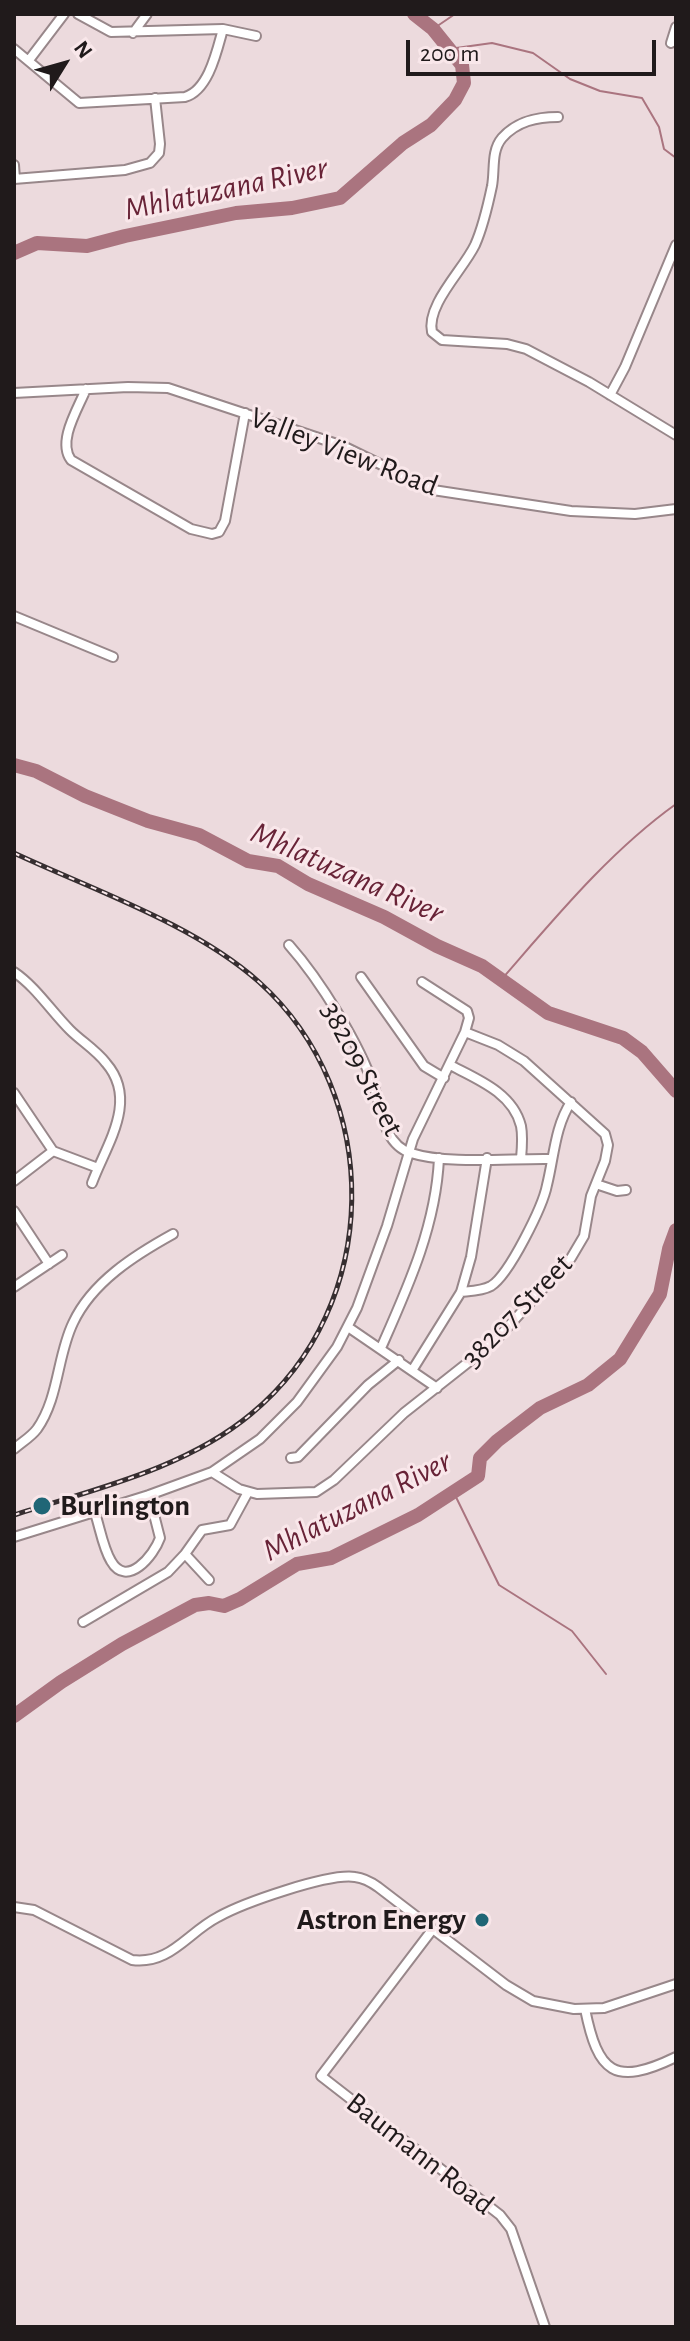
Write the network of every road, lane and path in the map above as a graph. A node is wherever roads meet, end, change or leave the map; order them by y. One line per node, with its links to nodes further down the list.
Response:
1 (64, 14): 10 (street)
2 (78, 14): 6 (street)
3 (147, 14): 6 (street)
4 (676, 27): 8 (street)
5 (223, 29): 6 (street); 7 (street); 11 (street)
6 (133, 33)
7 (256, 36)
8 (671, 43)
9 (14, 49): 10 (street)
10 (29, 60): 11 (street)
11 (155, 98): 14 (street)
12 (558, 117): 18 (street)
13 (14, 165): 14 (street)
14 (14, 179)
15 (676, 245): 18 (street)
16 (86, 389): 17 (street, Valley View Road); 19 (street, Valley View Road); 19 (street)
17 (14, 393)
18 (610, 395): 20 (street)
19 (245, 413): 21 (street, Valley View Road)
20 (676, 435)
21 (676, 509)
22 (14, 616): 23 (street)
23 (113, 657)
24 (289, 945): 34 (street, 38209 Street)
25 (14, 972): 39 (street)
26 (361, 977): 30 (street)
27 (422, 982): 28 (street)
28 (465, 1032): 29 (street); 32 (street, 38207 Street)
29 (450, 1065): 30 (street); 37 (street)
30 (444, 1078): 34 (street)
31 (14, 1093): 33 (street)
32 (571, 1102): 38 (street); 42 (street, 38207 Street)
33 (53, 1151): 39 (street); 40 (street)
34 (408, 1153): 35 (street, 38209 Street); 50 (street)
35 (439, 1158): 36 (street, 38209 Street); 51 (street)
36 (487, 1158): 37 (street, 38209 Street); 49 (street)
37 (521, 1159): 38 (street, 38209 Street)
38 (551, 1159): 49 (street)
39 (98, 1168): 41 (street)
40 (14, 1181)
41 (92, 1183)
42 (596, 1184): 43 (street); 54 (street, 38207 Street)
43 (626, 1190)
44 (14, 1211): 47 (street)
45 (173, 1234): 55 (street)
46 (62, 1255): 47 (street)
47 (49, 1264): 48 (street)
48 (14, 1287)
49 (461, 1292): 53 (street)
50 (348, 1327): 51 (street); 57 (street)
51 (381, 1348): 52 (street)
52 (399, 1360): 53 (street); 56 (street)
53 (413, 1369): 54 (street)
54 (437, 1388): 58 (street, 38207 Street)
55 (14, 1449)
56 (291, 1458)
57 (212, 1472): 58 (street, 38207 Street); 59 (street)
58 (248, 1492): 62 (street)
59 (149, 1495): 60 (street); 60 (street)
60 (95, 1513): 61 (street)
61 (14, 1537)
62 (185, 1554): 63 (street); 64 (street)
63 (209, 1580)
64 (83, 1622)
65 (14, 1907): 66 (street)
66 (432, 1930): 68 (street); 70 (street, Baumann Road)
67 (676, 1984): 68 (street)
68 (585, 2009): 69 (street)
69 (676, 2057)
70 (545, 2327)

